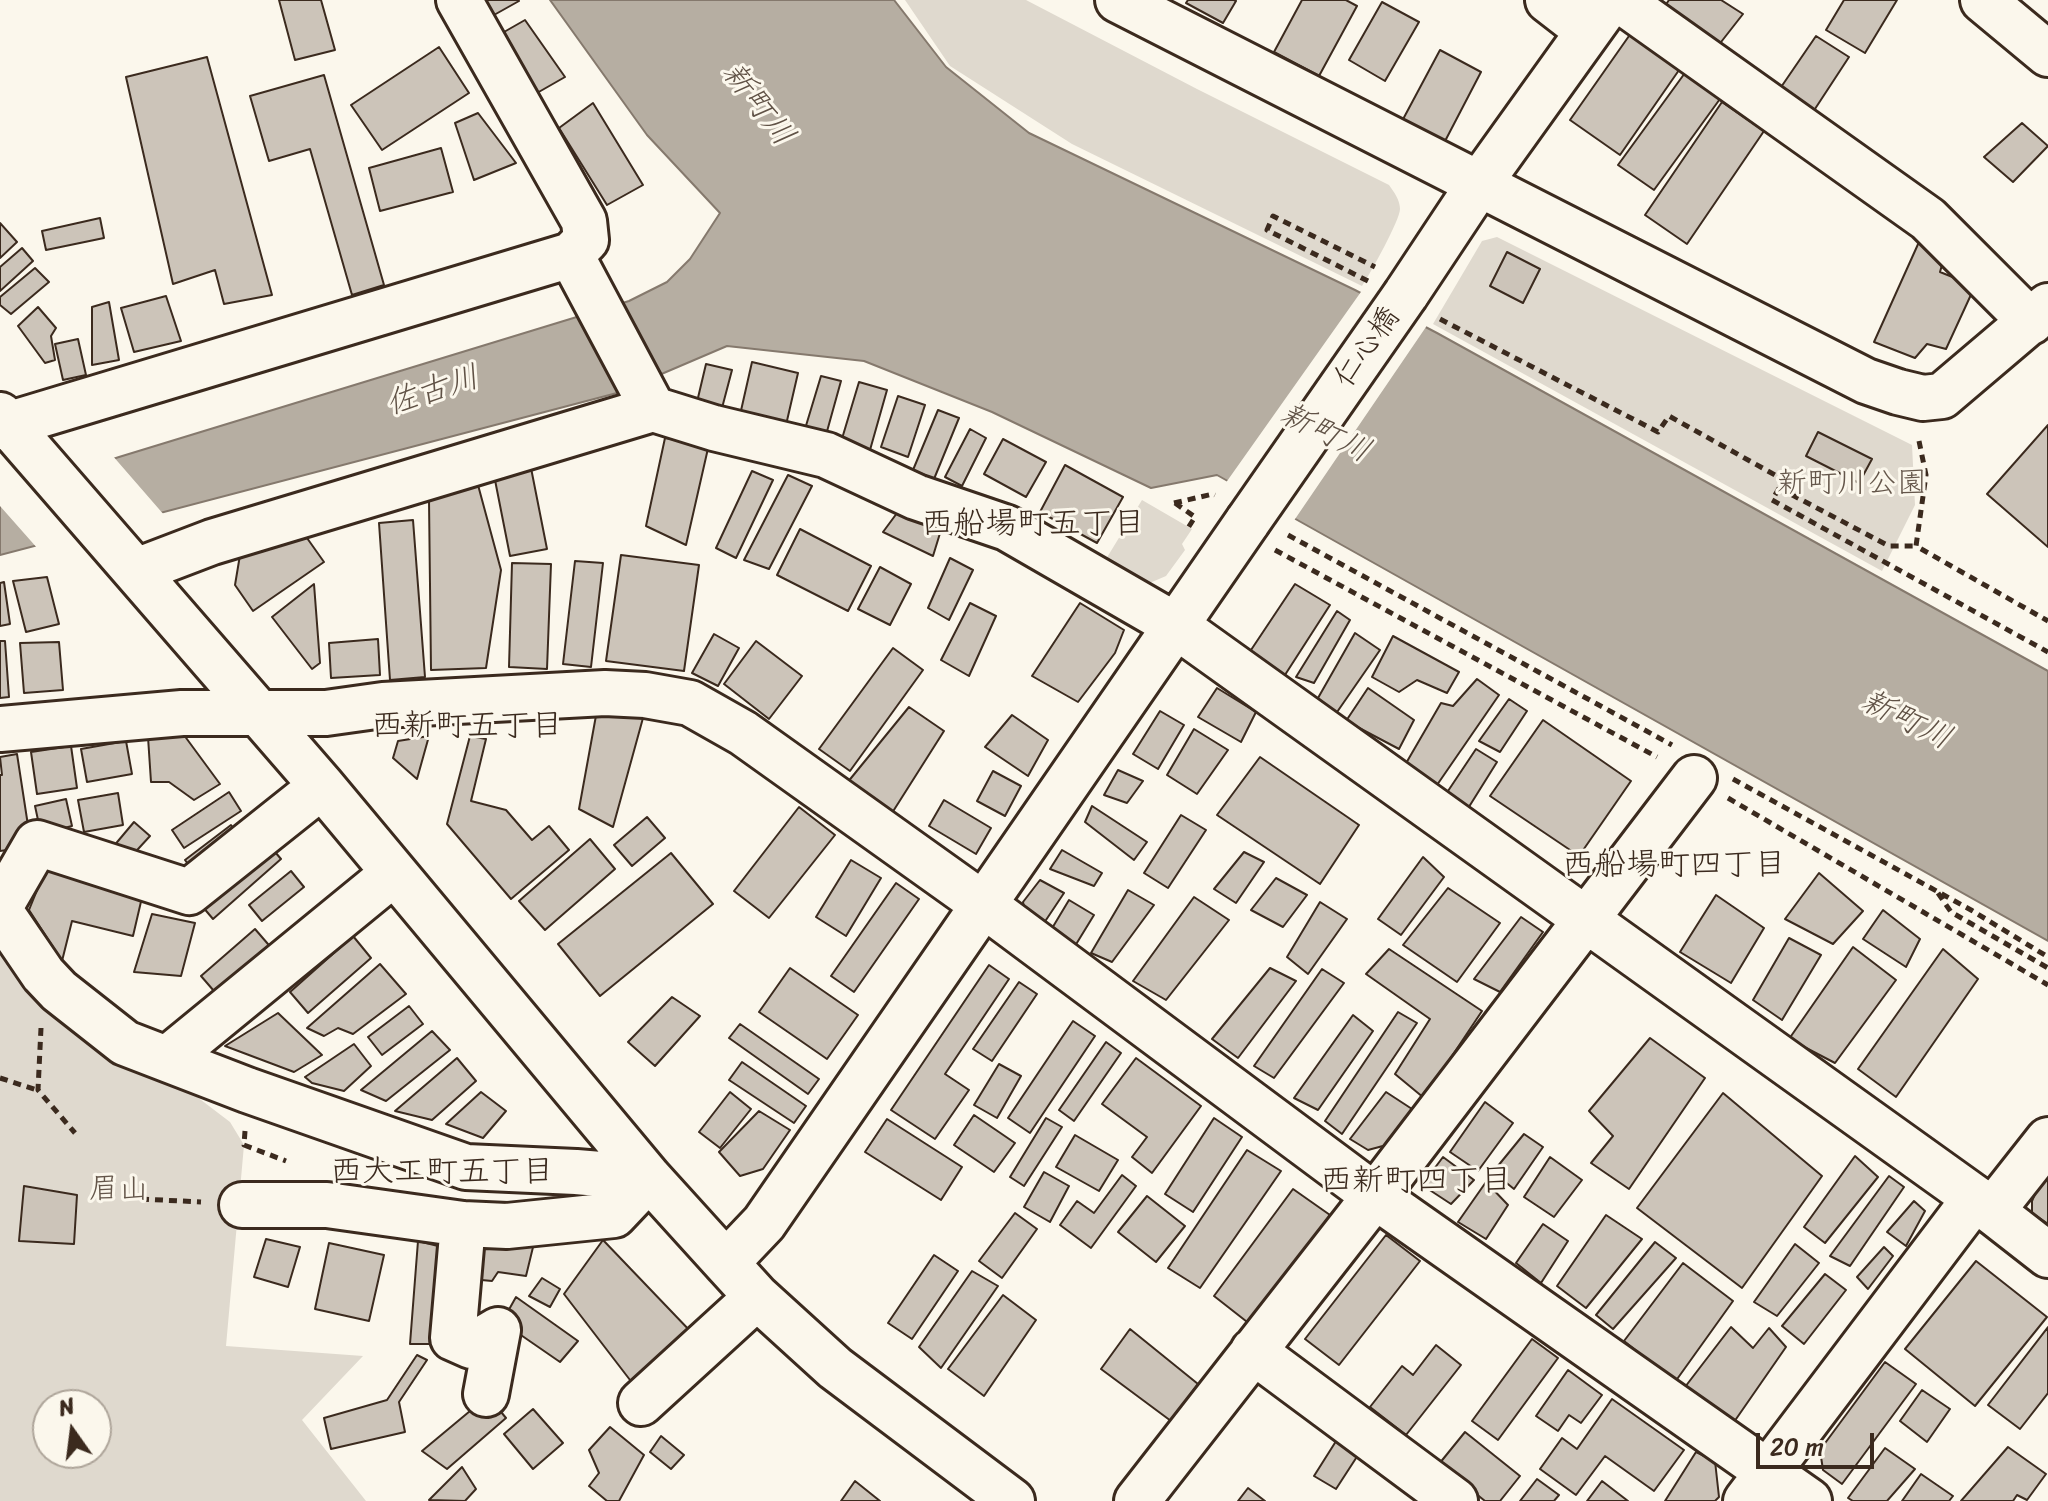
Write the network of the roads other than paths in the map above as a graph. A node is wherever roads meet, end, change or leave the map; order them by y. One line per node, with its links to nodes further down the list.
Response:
1 (459, 0): 9 (main road)
2 (1118, 0): 8 (main road)
3 (1548, 0): 6 (main road)
4 (1620, 0): 10 (main road)
5 (1983, 0): 7 (main road)
6 (1600, 16): 8 (main road, 仁心橋)
7 (2048, 54)
8 (1479, 184): 10 (main road); 14 (main road, 仁心橋, bridge)
9 (571, 255): 11 (main road); 12 (main road)
10 (2040, 314)
11 (648, 400): 13 (main road); 14 (main road)
12 (3, 422): 13 (main road)
13 (126, 559): 15 (main road)
14 (1175, 625): 20 (main road, 仁心橋); 22 (main road)
15 (257, 713): 16 (main road); 18 (main road); 20 (main road)
16 (0, 729)
17 (1698, 767): 22 (main road)
18 (322, 786): 19 (main road); 21 (main road)
19 (394, 873): 23 (main road); 25 (main road)
20 (984, 905): 26 (main road); 31 (main road, 仁心橋)
21 (0, 909): 23 (main road)
22 (1586, 921): 26 (main road); 28 (main road)
23 (167, 1059): 25 (main road)
24 (2048, 1140): 28 (main road)
25 (649, 1178): 29 (main road); 31 (main road)
26 (1375, 1196): 33 (main road); 36 (main road)
27 (242, 1205): 29 (main road)
28 (1983, 1205): 30 (main road); 36 (main road)
29 (463, 1224): 34 (main road)
30 (2048, 1255)
31 (726, 1263): 32 (main road)
32 (757, 1297): 35 (main road); 37 (main road)
33 (1253, 1351): 38 (main road); 39 (main road)
34 (486, 1394)
35 (641, 1403)
36 (1758, 1486): 40 (main road)
37 (1012, 1501)
38 (1137, 1501)
39 (1455, 1501)
40 (1809, 1501)

